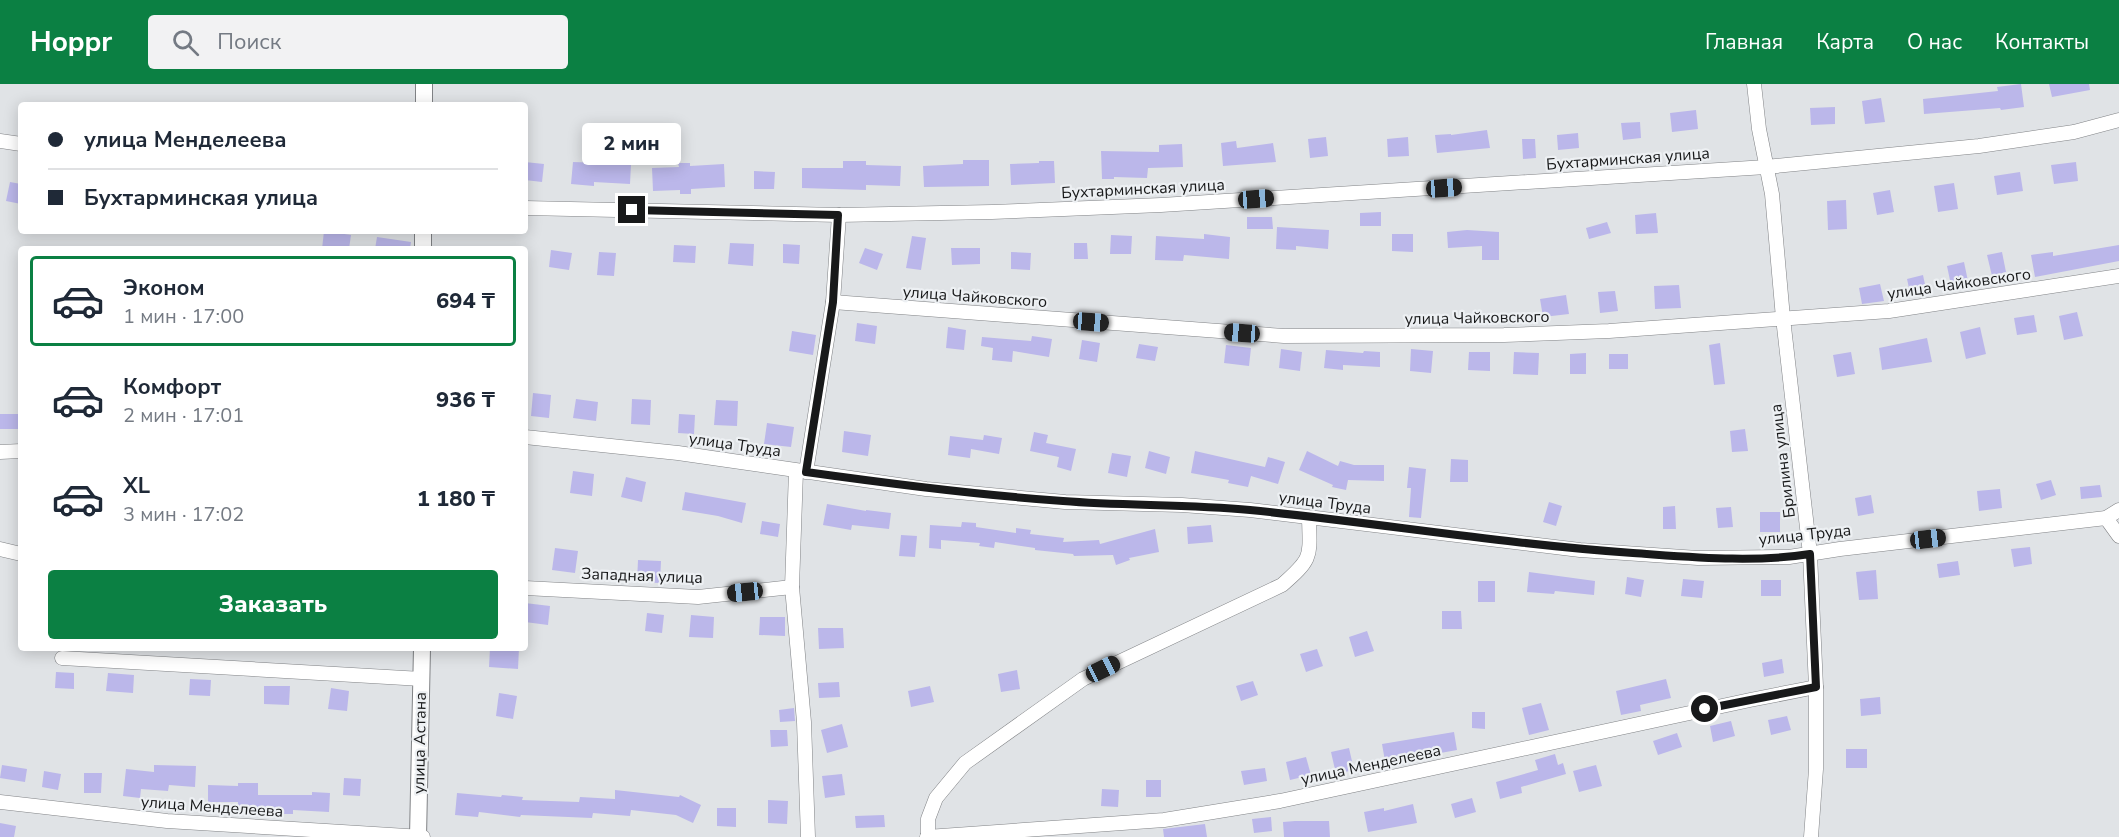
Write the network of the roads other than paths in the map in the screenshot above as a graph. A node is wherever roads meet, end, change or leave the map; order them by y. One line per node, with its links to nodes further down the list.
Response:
1 (424, 84): 3 (street)
2 (1754, 84): 7 (street, Брилина улица)
3 (424, 102)
4 (2119, 120): 7 (street, Бухтарминская улица)
5 (0, 141): 6 (street)
6 (18, 144)
7 (1766, 167): 9 (street, Бухтарминская улица); 12 (street, Брилина улица)
8 (528, 208): 9 (street, Бухтарминская улица)
9 (838, 215): 11 (street)
10 (2119, 276): 12 (street, улица Чайковского)
11 (833, 302): 12 (street, улица Чайковского); 16 (street)
12 (1783, 318): 23 (street, Брилина улица)
13 (528, 437): 16 (street, улица Труда)
14 (18, 451): 15 (street)
15 (0, 452)
16 (801, 471): 18 (street, улица Труда); 24 (street)
17 (2119, 510): 19 (street, улица Труда)
18 (1309, 518): 23 (street, улица Труда); 33 (street)
19 (2106, 518): 20 (street); 23 (street, улица Труда)
20 (2119, 536)
21 (0, 549): 22 (street)
22 (18, 553)
23 (1810, 554): 29 (street, Брилина улица)
24 (792, 587): 25 (street, Западная улица); 32 (street)
25 (528, 588)
26 (422, 651): 28 (street, улица Астана)
27 (62, 658): 28 (street)
28 (422, 679): 31 (street, улица Астана)
29 (1816, 687): 33 (street, улица Менделеева); 34 (street, Брилина улица)
30 (0, 802): 31 (street, улица Менделеева)
31 (420, 837)
32 (808, 837)
33 (928, 837)
34 (1811, 837)

